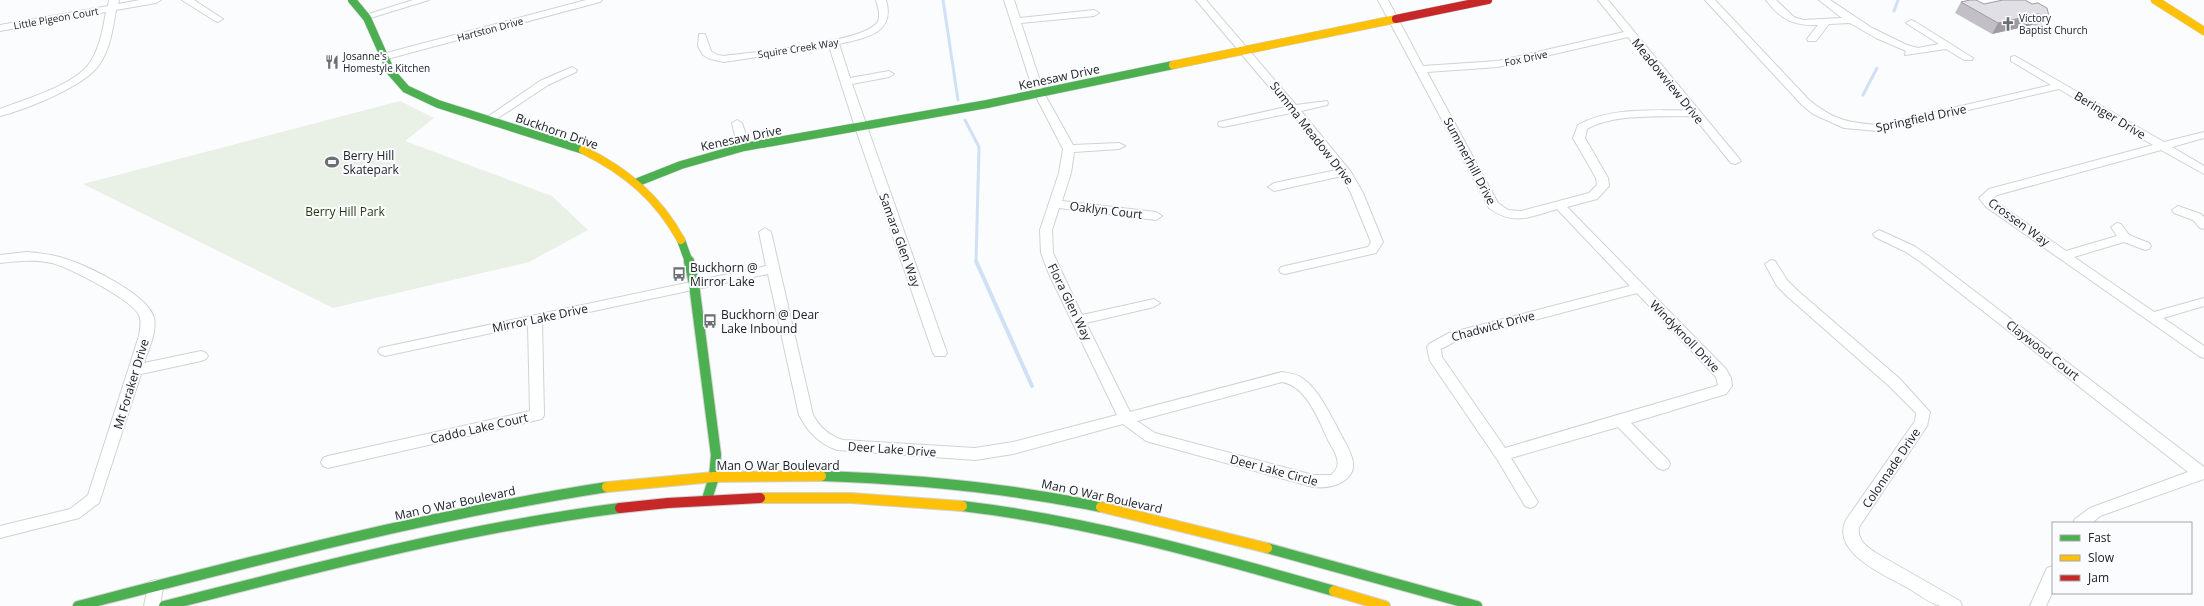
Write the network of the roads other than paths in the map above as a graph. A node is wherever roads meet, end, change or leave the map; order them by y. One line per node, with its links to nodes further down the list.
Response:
1 (156, 0): 16 (street, Little Pigeon Court)
2 (187, 0): 19 (street)
3 (352, 0): 18 (street, Buckhorn Drive)
4 (424, 0): 18 (street)
5 (597, 0): 35 (street, Hartston Drive)
6 (881, 0): 30 (street, Squire Creek Way)
7 (1009, 0): 22 (street)
8 (1200, 0): 32 (street, Summa Meadow Drive)
9 (1383, 0): 20 (street, Summerhill Drive)
10 (1488, 0): 20 (street, Kenesaw Drive)
11 (1603, 0): 27 (street, Meadowview Drive)
12 (1710, 0): 42 (street, Springfield Drive)
13 (1771, 0): 23 (street)
14 (1824, 0): 21 (street)
15 (2155, 0): 26 (street)
16 (113, 4): 25 (street, Little Pigeon Court); 46 (street)
17 (1094, 13): 22 (street)
18 (367, 16): 35 (street, Buckhorn Drive)
19 (218, 19)
20 (1393, 19): 32 (street, Kenesaw Drive); 38 (street, Summerhill Drive)
21 (1851, 20): 23 (street); 33 (street)
22 (1016, 21): 43 (street)
23 (1826, 22): 29 (street)
24 (1910, 24): 31 (street)
25 (0, 28)
26 (2204, 31)
27 (1630, 34): 38 (street, Fox Drive); 47 (street, Meadowview Drive)
28 (702, 36): 30 (street, Squire Creek Way)
29 (1812, 39)
30 (833, 42): 41 (street, Samara Glen Way)
31 (1947, 46): 33 (street); 36 (street)
32 (1245, 50): 43 (street, Kenesaw Drive); 45 (street, Summa Meadow Drive)
33 (1916, 51): 34 (street)
34 (1900, 56)
35 (383, 57): 48 (street, Buckhorn Drive)
36 (1968, 58)
37 (2015, 59): 42 (street, Beringer Drive)
38 (1420, 69): 63 (street, Summerhill Drive)
39 (572, 70): 48 (street)
40 (888, 74): 41 (street)
41 (847, 82): 51 (street, Samara Glen Way)
42 (2060, 86): 54 (street, Beringer Drive)
43 (1039, 93): 51 (street, Kenesaw Drive); 56 (street)
44 (1323, 103): 45 (street)
45 (1293, 109): 50 (street); 59 (street, Summa Meadow Drive)
46 (2, 110)
47 (1694, 113): 57 (street, Meadowview Drive); 63 (street, Summerhill Drive)
48 (488, 120): 60 (street, Buckhorn Drive)
49 (736, 123): 55 (street)
50 (1223, 124)
51 (860, 127): 55 (street, Kenesaw Drive); 85 (street, Samara Glen Way)
52 (2204, 135): 54 (street)
53 (1119, 146): 56 (street)
54 (2162, 146): 58 (street, Beringer Drive); 72 (street, Crossen Way)
55 (744, 147): 60 (street, Kenesaw Drive)
56 (1069, 149): 62 (street, Flora Glen Way)
57 (1735, 161)
58 (2204, 171)
59 (1345, 172): 61 (street); 76 (street, Summa Meadow Drive)
60 (638, 182): 77 (street, Buckhorn Drive)
61 (1274, 187)
62 (1055, 204): 65 (street, Oaklyn Court); 83 (street, Flora Glen Way)
63 (1560, 206): 78 (street, Windyknoll Drive)
64 (2178, 210): 66 (street)
65 (1156, 216)
66 (2202, 219)
67 (2117, 228): 70 (street)
68 (765, 232): 75 (street, Deer Lake Drive)
69 (1879, 234): 94 (street, Claywood Court)
70 (2125, 238): 71 (street); 72 (street)
71 (2145, 246)
72 (2065, 254): 81 (street, Crossen Way)
73 (0, 258): 88 (street, Mt Foraker Drive)
74 (1771, 264): 107 (street, Colonnade Drive)
75 (772, 269): 77 (street, Mirror Lake Drive); 89 (street, Deer Lake Drive)
76 (1285, 270)
77 (694, 284): 82 (street, Mirror Lake Drive); 95 (street, Buckhorn Drive)
78 (1640, 288): 90 (street, Windyknoll Drive); 91 (street, Chadwick Drive)
79 (2204, 302): 81 (street)
80 (1154, 303): 83 (street)
81 (2152, 317): 86 (street, Crossen Way)
82 (535, 320): 84 (street, Mirror Lake Drive); 92 (street, Caddo Lake Court)
83 (1079, 320): 89 (street, Flora Glen Way)
84 (385, 351)
85 (940, 353)
86 (2204, 353)
87 (201, 356): 88 (street)
88 (135, 370): 99 (street, Mt Foraker Drive)
89 (1126, 418): 89 (street, Deer Lake Circle)
90 (1621, 421): 91 (street, Windyknoll Drive); 93 (street)
91 (1502, 455): 97 (street, Chadwick Drive)
92 (328, 462)
93 (1663, 464)
94 (2203, 473): 98 (street)
95 (714, 477): 96 (street, Buckhorn Drive); 101 (street, Man O War Boulevard); 106 (street, Man O War Boulevard)
96 (707, 499): 104 (street); 105 (street)
97 (1530, 502)
98 (2082, 522)
99 (0, 532)
100 (2052, 575): 108 (street)
101 (155, 587): 102 (street, Man O War Boulevard); 103 (street)
102 (78, 606)
103 (152, 606)
104 (164, 606)
105 (1385, 606)
106 (1477, 606)
107 (1954, 606)
108 (2038, 606)

